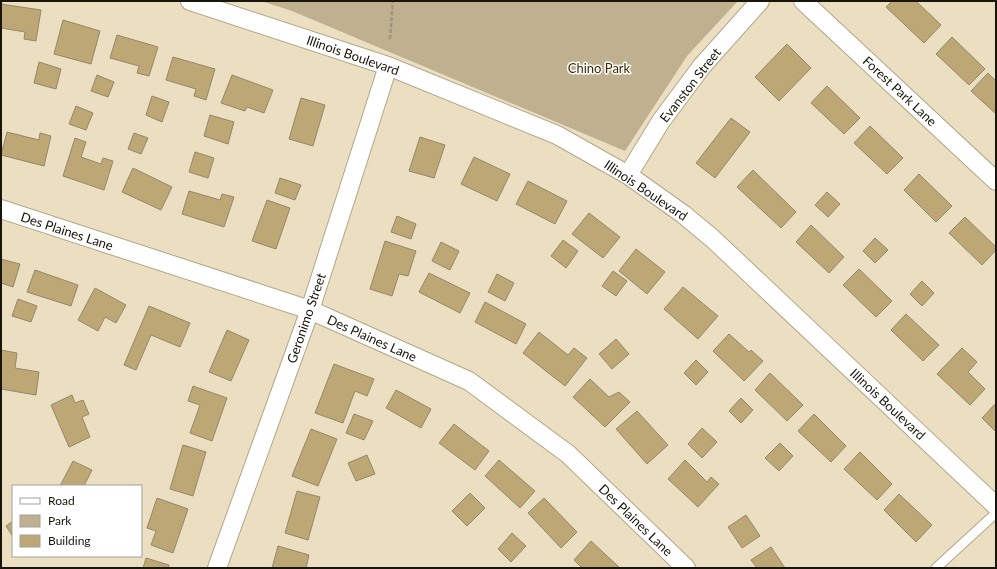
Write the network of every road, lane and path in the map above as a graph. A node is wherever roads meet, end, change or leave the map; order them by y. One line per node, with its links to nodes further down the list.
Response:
1 (190, 1): 6 (street, Illinois Boulevard)
2 (393, 1): 5 (path)
3 (760, 1): 7 (street, Evanston Street)
4 (803, 1): 8 (street, Forest Park Lane)
5 (390, 39)
6 (388, 66): 7 (street, Illinois Boulevard); 10 (street, Geronimo Street)
7 (628, 175): 11 (street, Illinois Boulevard)
8 (996, 181)
9 (1, 210): 10 (street, Des Plaines Lane)
10 (310, 310): 13 (street, Geronimo Street); 14 (street, Des Plaines Lane)
11 (996, 506)
12 (996, 513): 15 (lane)
13 (217, 568)
14 (686, 568)
15 (936, 568)

